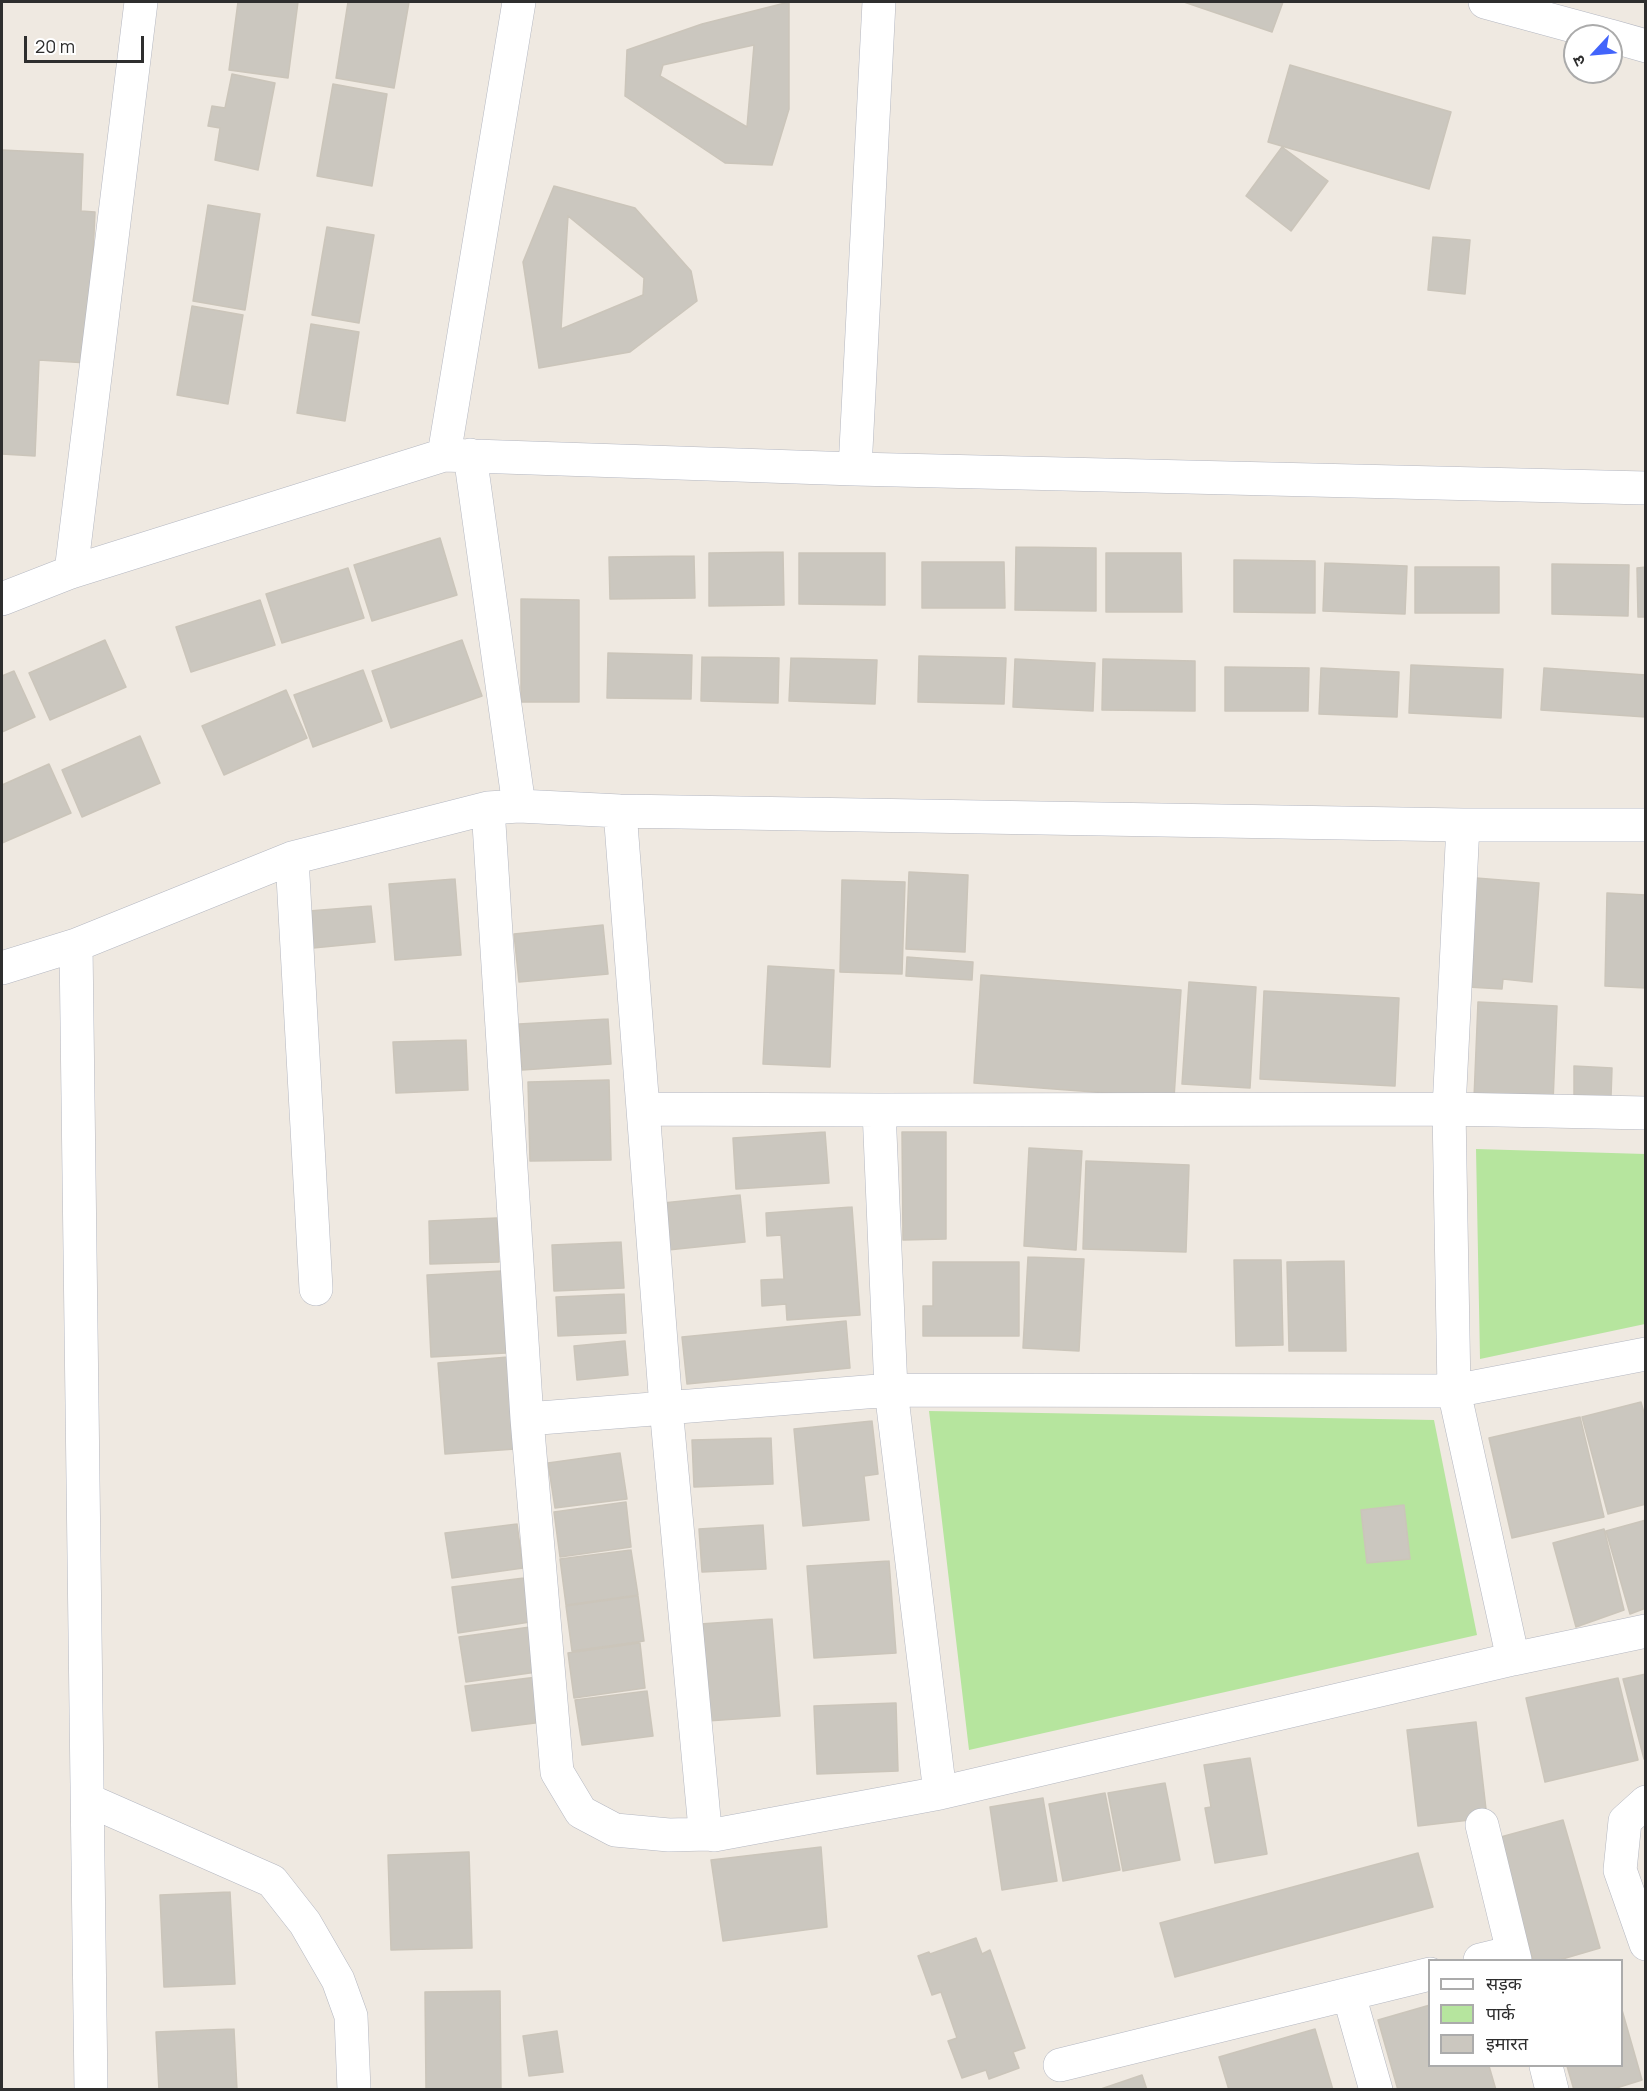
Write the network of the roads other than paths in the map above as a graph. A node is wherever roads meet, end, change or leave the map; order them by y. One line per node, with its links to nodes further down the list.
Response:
1 (141, 2): 11 (street)
2 (519, 2): 8 (street)
3 (879, 2): 9 (street)
4 (1485, 2): 5 (street)
5 (1566, 24)
6 (1623, 40): 7 (street)
7 (1646, 46)
8 (457, 455): 9 (street); 11 (street); 13 (street)
9 (855, 469): 10 (street)
10 (1646, 488)
11 (71, 572): 12 (street)
12 (2, 599)
13 (504, 807): 14 (street); 17 (street); 29 (street)
14 (620, 811): 15 (street); 20 (street)
15 (1463, 825): 16 (street); 21 (street)
16 (1646, 825)
17 (292, 858): 18 (street); 24 (street)
18 (76, 945): 19 (street); 33 (street)
19 (2, 968)
20 (643, 1109): 22 (street); 28 (street)
21 (1449, 1109): 22 (street); 23 (street); 27 (street)
22 (879, 1110): 26 (street)
23 (1646, 1113)
24 (316, 1288)
25 (1646, 1354): 27 (street)
26 (891, 1390): 27 (street); 28 (street); 32 (street)
27 (1454, 1390): 31 (street)
28 (666, 1407): 29 (street); 36 (street)
29 (527, 1419): 36 (street)
30 (1646, 1631): 31 (street)
31 (1513, 1659): 32 (street)
32 (940, 1793): 36 (street)
33 (88, 1800): 44 (street); 45 (street)
34 (1646, 1802): 37 (street)
35 (1482, 1825): 38 (street)
36 (708, 1834)
37 (1646, 1944)
38 (1514, 1956): 39 (street)
39 (1488, 1959)
40 (1428, 1975): 41 (street)
41 (1349, 1995): 42 (street); 46 (street)
42 (1060, 2066)
43 (1545, 2067): 47 (street)
44 (91, 2090)
45 (354, 2090)
46 (1376, 2090)
47 (1552, 2090)

